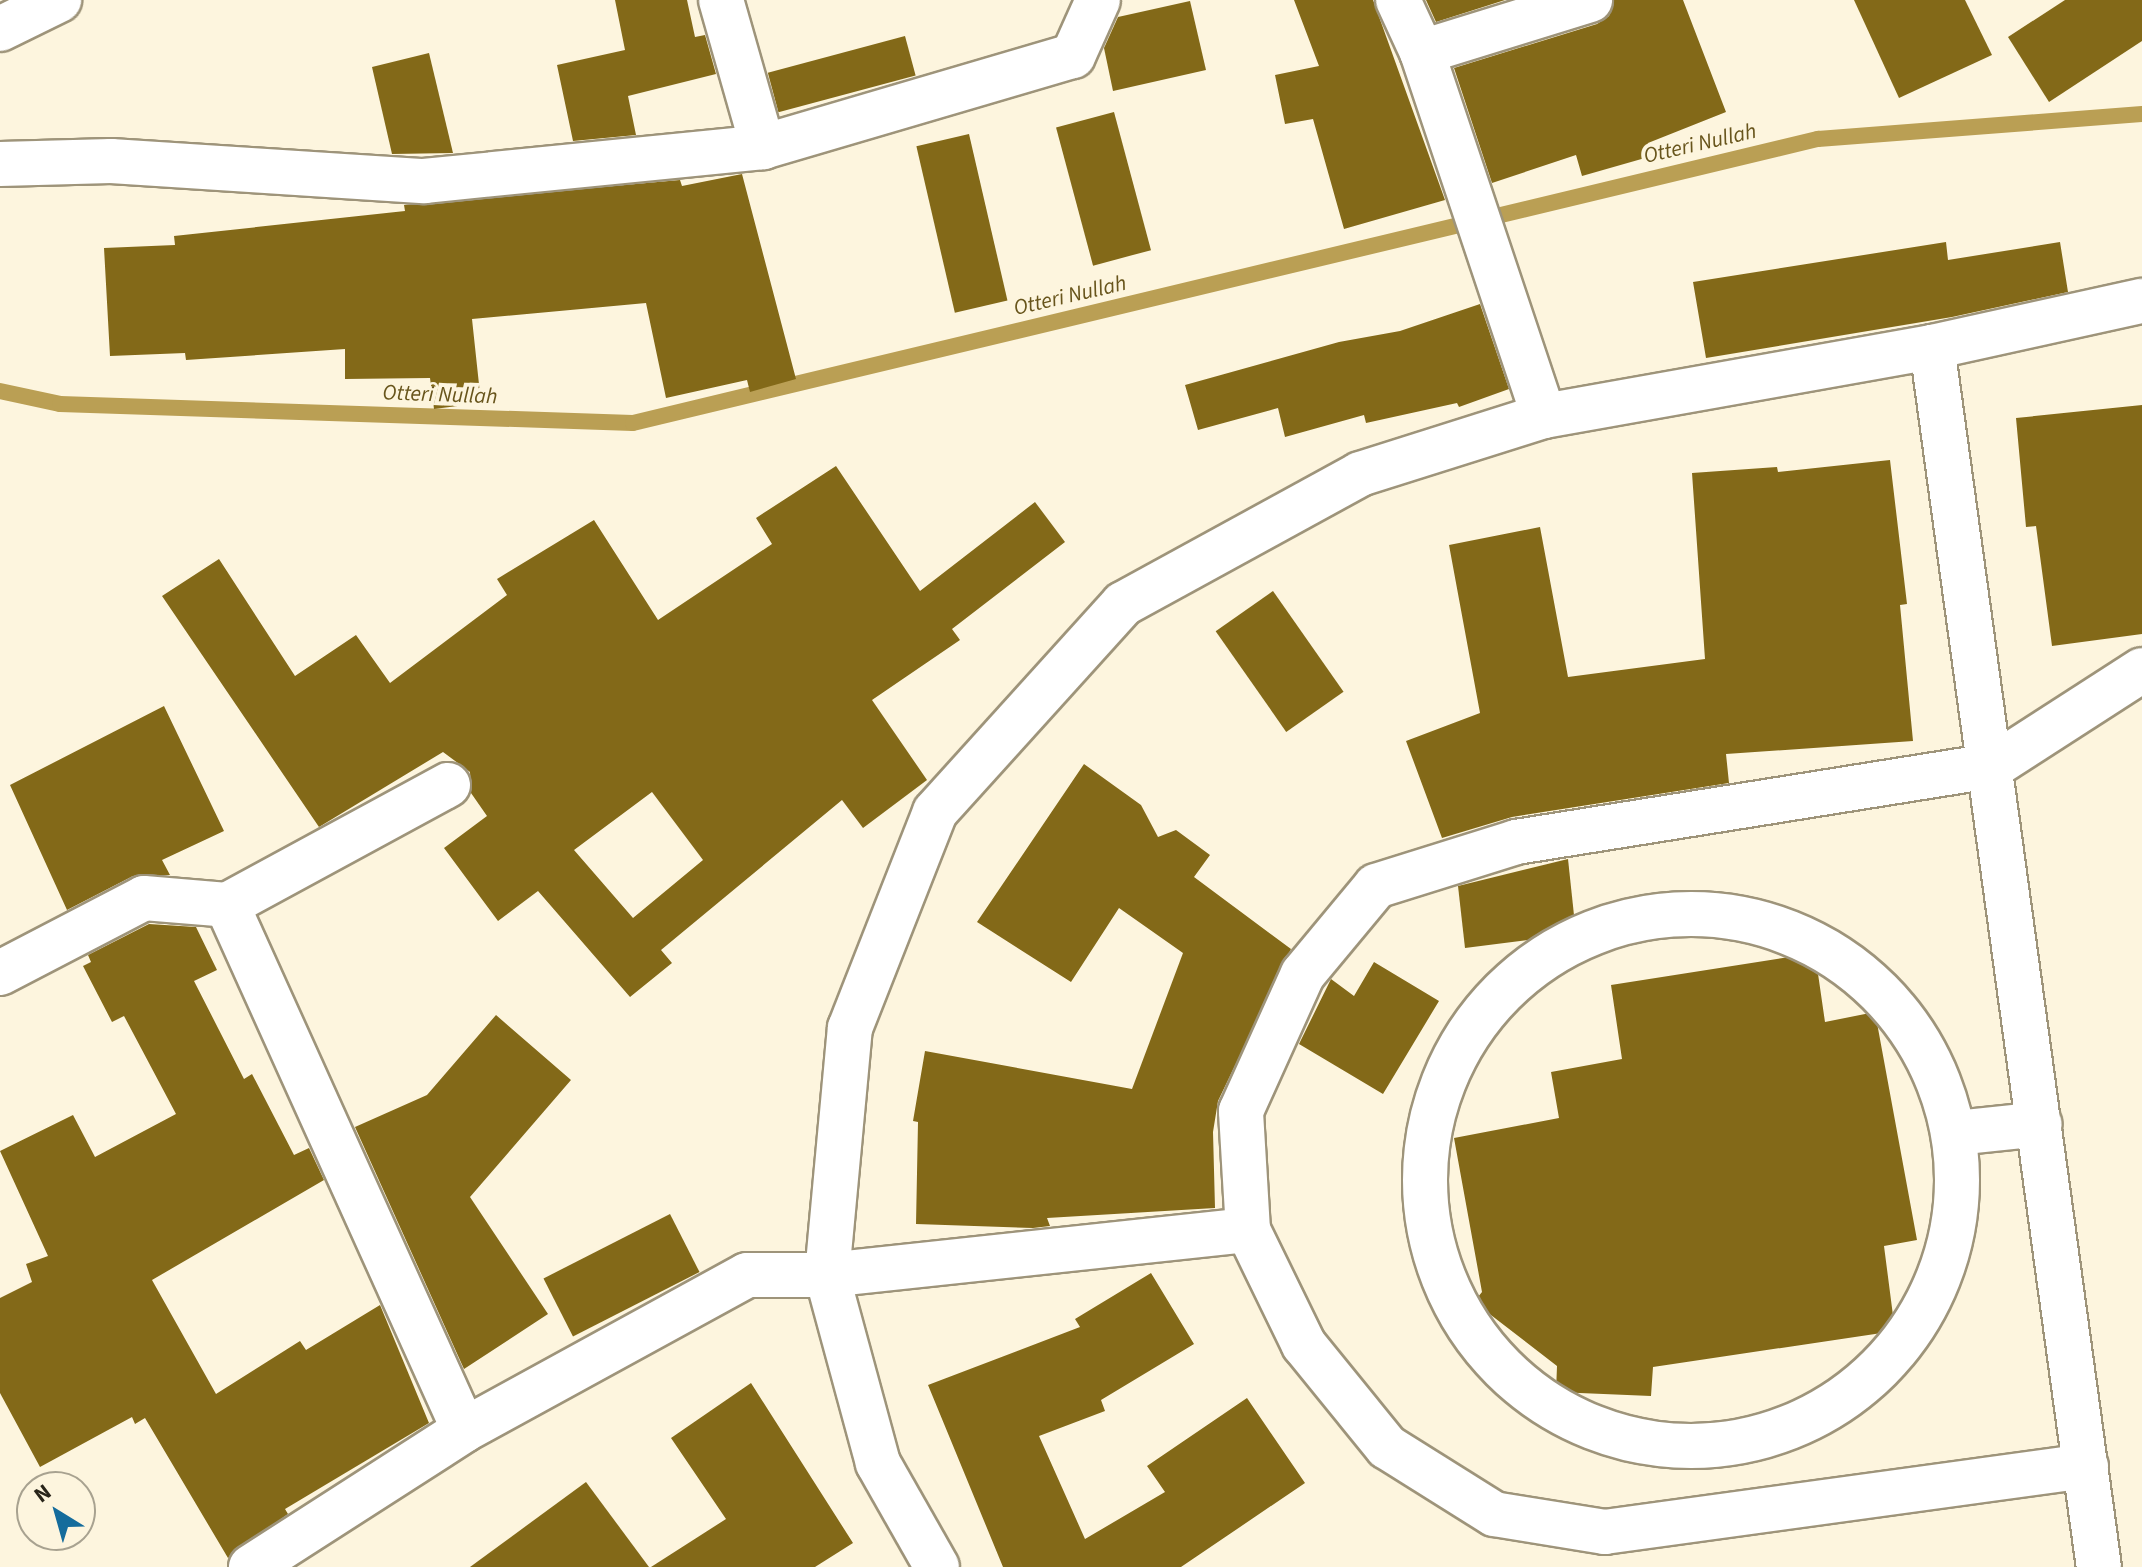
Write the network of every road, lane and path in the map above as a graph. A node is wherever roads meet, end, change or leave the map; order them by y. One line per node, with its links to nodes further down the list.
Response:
1 (59, 0): 6 (street)
2 (721, 0): 8 (street)
3 (1098, 0): 8 (street)
4 (1398, 0): 7 (street)
5 (1590, 0): 7 (street)
6 (0, 29)
7 (1422, 52): 12 (street)
8 (763, 147): 9 (street)
9 (0, 164)
10 (2142, 301): 11 (street)
11 (1932, 347): 12 (street); 14 (street)
12 (1544, 416): 21 (street)
13 (2142, 670): 14 (street)
14 (1993, 766): 18 (street); 20 (street)
15 (448, 785): 16 (street)
16 (227, 905): 17 (street); 22 (street)
17 (0, 973)
18 (2040, 1124): 19 (street); 23 (street)
19 (1955, 1133): 19 (street)
20 (1248, 1230): 21 (street); 23 (street)
21 (827, 1275): 22 (street); 25 (street)
22 (464, 1430): 24 (street)
23 (2086, 1466): 26 (street)
24 (251, 1567)
25 (937, 1567)
26 (2099, 1567)

